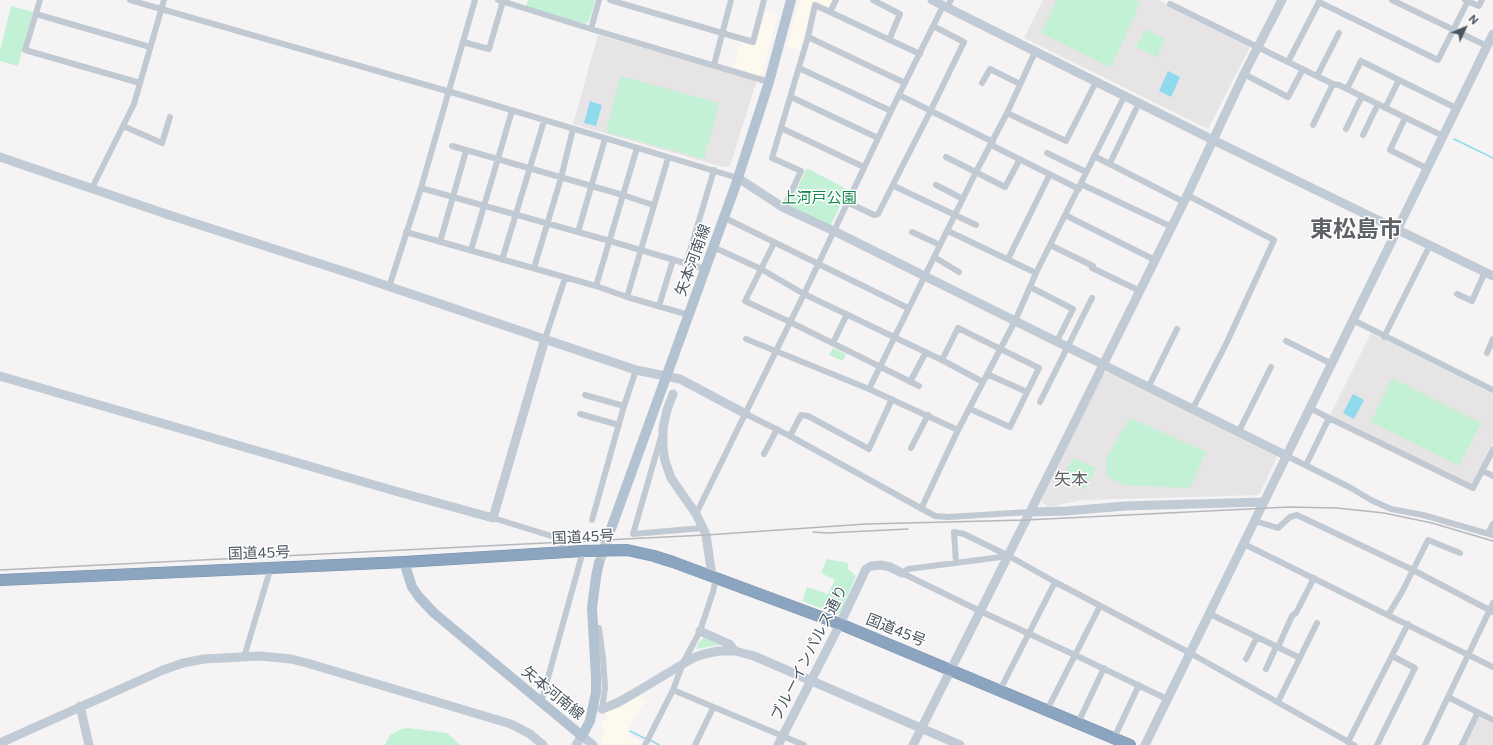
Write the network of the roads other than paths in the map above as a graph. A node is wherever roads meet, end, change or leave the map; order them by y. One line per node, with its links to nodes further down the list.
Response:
1 (40, 0): 24 (street)
2 (130, 0): 22 (street)
3 (164, 0): 22 (street)
4 (475, 0): 33 (street)
5 (599, 0): 26 (street)
6 (610, 0): 19 (street)
7 (729, 0): 29 (street)
8 (764, 0): 29 (street)
9 (791, 0): 46 (main road, 矢本河南線)
10 (836, 0): 23 (street)
11 (873, 0): 32 (street)
12 (932, 0): 21 (street)
13 (1282, 0): 36 (street)
14 (1392, 0): 27 (street)
15 (1482, 0): 18 (street)
16 (505, 1): 26 (street); 33 (street)
17 (1320, 1): 27 (street); 39 (street)
18 (1467, 1): 27 (street)
19 (630, 3): 29 (street)
20 (1170, 4): 36 (street)
21 (947, 5): 25 (street); 37 (street)
22 (161, 9): 35 (street); 54 (street)
23 (830, 12): 31 (street); 32 (street)
24 (36, 14): 35 (street); 48 (street)
25 (933, 26): 38 (street); 65 (street)
26 (591, 29): 40 (street)
27 (1454, 30): 34 (street)
28 (1339, 33): 44 (street)
29 (722, 34): 40 (street)
30 (1493, 34): 34 (street)
31 (808, 37): 41 (street); 49 (street)
32 (888, 40): 38 (street)
33 (463, 42): 54 (street)
34 (1487, 46): 62 (street)
35 (150, 47): 48 (street)
36 (1258, 48): 39 (street); 43 (street)
37 (1035, 52): 47 (street); 51 (street)
38 (920, 54): 49 (street)
39 (1288, 62): 42 (street)
40 (714, 65): 46 (street)
41 (799, 68): 57 (street); 64 (street)
42 (1303, 69): 43 (street); 44 (street)
43 (1244, 74): 79 (street)
44 (1318, 76): 52 (street)
45 (1399, 80): 53 (street); 61 (street); 62 (street)
46 (769, 82): 100 (main road, 矢本河南線)
47 (1096, 82): 58 (street); 66 (street)
48 (140, 83): 71 (street)
49 (905, 83): 55 (street)
50 (982, 83): 51 (street)
51 (1020, 84): 66 (street)
52 (1333, 84): 53 (street); 70 (street)
53 (1347, 89): 56 (street)
54 (448, 92): 63 (street); 106 (street)
55 (899, 95): 64 (street); 65 (street)
56 (1362, 96): 60 (street); 74 (street)
57 (791, 97): 72 (street); 77 (street)
58 (1124, 97): 59 (street); 85 (street)
59 (1139, 103): 79 (street); 91 (street)
60 (1378, 104): 61 (street); 75 (street)
61 (1385, 108): 68 (street)
62 (1456, 108): 76 (street)
63 (512, 111): 69 (street); 90 (street)
64 (891, 111): 77 (street)
65 (930, 112): 80 (street); 102 (street)
66 (1007, 112): 80 (street)
67 (170, 117): 71 (street)
68 (1405, 118): 76 (street); 93 (street)
69 (544, 121): 73 (street); 94 (street)
70 (1313, 125)
71 (123, 126): 105 (street)
72 (780, 128): 92 (street); 114 (street)
73 (573, 129): 78 (street); 99 (street)
74 (1346, 129)
75 (1363, 135)
76 (1443, 136): 93 (street)
77 (878, 138): 92 (street)
78 (605, 139): 82 (street); 103 (street)
79 (1213, 140): 110 (street); 122 (street)
80 (992, 144): 89 (street); 96 (street)
81 (452, 146): 83 (street)
82 (637, 148): 88 (street); 107 (street)
83 (466, 151): 90 (street); 108 (street)
84 (1047, 153): 97 (street)
85 (1094, 156): 91 (street); 97 (street)
86 (0, 157): 105 (street)
87 (946, 157): 96 (street)
88 (668, 158): 95 (street); 112 (street)
89 (1020, 159): 96 (street); 98 (street)
90 (498, 160): 94 (street); 113 (street)
91 (1110, 163): 110 (street)
92 (864, 167): 111 (street)
93 (1426, 168): 122 (street)
94 (530, 169): 99 (street); 115 (street)
95 (714, 170): 100 (street); 142 (street)
96 (976, 172): 109 (street)
97 (1086, 172): 104 (street)
98 (1050, 174): 104 (street); 138 (street)
99 (561, 178): 103 (street); 119 (street)
100 (738, 178): 114 (street); 118 (main road, 矢本河南線)
101 (936, 185): 109 (street)
102 (894, 186): 111 (street); 116 (street)
103 (592, 187): 107 (street); 126 (street)
104 (1080, 187): 117 (street); 121 (street)
105 (92, 188): 153 (street)
106 (421, 188): 108 (street); 125 (street)
107 (624, 196): 112 (street); 128 (street)
108 (453, 197): 113 (street); 129 (street)
109 (963, 199): 116 (street)
110 (1185, 199): 121 (street); 204 (street)
111 (847, 202): 123 (street)
112 (654, 205): 136 (street)
113 (485, 206): 115 (street); 135 (street)
114 (784, 208): 123 (street)
115 (516, 214): 119 (street); 139 (street)
116 (956, 215): 120 (street); 124 (street)
117 (1066, 215): 132 (street); 141 (street)
118 (724, 218): 130 (street); 134 (main road, 矢本河南線)
119 (546, 223): 126 (street); 144 (street)
120 (976, 225)
121 (1172, 227): 141 (street)
122 (1398, 229): 133 (street); 164 (street)
123 (834, 231): 143 (street); 150 (street)
124 (948, 231): 131 (street); 138 (street)
125 (406, 232): 129 (street); 153 (street)
126 (578, 232): 128 (street)
127 (912, 232): 131 (street)
128 (610, 241): 136 (street); 152 (street)
129 (440, 242): 135 (street)
130 (774, 243): 143 (street); 146 (street)
131 (940, 245): 137 (street)
132 (1050, 245): 148 (street); 155 (street)
133 (1430, 245): 149 (street); 168 (street)
134 (713, 247): 145 (main road, 矢本河南線); 146 (street)
135 (471, 250): 139 (street)
136 (642, 251): 140 (street); 158 (street)
137 (934, 257): 147 (street); 150 (street)
138 (1008, 259): 148 (street)
139 (502, 260): 144 (street)
140 (673, 260): 142 (street); 160 (street)
141 (1155, 260): 155 (street)
142 (686, 264): 145 (street)
143 (819, 264): 156 (street); 161 (street)
144 (534, 268): 151 (street)
145 (705, 269): 163 (main road, 矢本河南線)
146 (761, 270): 156 (street); 166 (street)
147 (959, 272)
148 (1036, 273): 154 (street)
149 (1489, 274): 157 (street)
150 (924, 276): 161 (street); 165 (street)
151 (565, 278): 152 (street); 170 (street)
152 (596, 286): 158 (street)
153 (389, 287): 170 (street)
154 (1030, 287): 165 (street); 173 (street)
155 (1140, 291): 183 (street)
156 (804, 294): 162 (street); 166 (street)
157 (1457, 294)
158 (627, 297): 160 (street)
159 (1092, 298): 176 (street)
160 (659, 306): 163 (street)
161 (908, 308): 169 (street)
162 (847, 314): 169 (street); 175 (street)
163 (689, 315): 189 (main road, 矢本河南線)
164 (1353, 320): 168 (street); 182 (street)
165 (1014, 321): 173 (street); 177 (street)
166 (790, 322): 175 (street); 178 (street)
167 (1177, 329): 193 (street)
168 (1384, 337): 195 (street)
169 (895, 338): 179 (street); 184 (street)
170 (545, 339): 186 (street); 226 (street)
171 (746, 339): 178 (street)
172 (1493, 339): 180 (street)
173 (1056, 341): 176 (street)
174 (1286, 341): 182 (street)
175 (833, 343): 184 (street)
176 (1068, 347): 183 (street); 200 (street)
177 (1001, 348): 181 (street); 187 (street); 196 (street)
178 (775, 352): 194 (street); 206 (street)
179 (926, 352): 181 (street); 190 (street)
180 (1486, 353)
181 (942, 360): 191 (street)
182 (1332, 364): 202 (street)
183 (1102, 365): 193 (street); 224 (street)
184 (879, 367): 190 (street); 194 (street)
185 (1271, 367): 213 (street)
186 (636, 370): 189 (street); 201 (street)
187 (987, 374): 191 (street); 196 (street)
188 (0, 376): 226 (street)
189 (667, 376): 206 (street); 230 (main road, 矢本河南線)
190 (910, 382): 192 (street)
191 (983, 382): 203 (street)
192 (919, 386)
193 (1148, 388): 204 (street)
194 (869, 389): 199 (street)
195 (1493, 390)
196 (1027, 392): 203 (street)
197 (673, 394): 210 (street)
198 (585, 395): 201 (street)
199 (892, 399): 207 (street); 214 (street)
200 (1040, 402)
201 (624, 406): 209 (street)
202 (1310, 408): 208 (street); 218 (street)
203 (970, 409): 212 (street)
204 (1192, 410): 213 (street)
205 (580, 414): 209 (street)
206 (746, 414): 211 (street); 225 (street)
207 (928, 415): 212 (street); 215 (street)
208 (1329, 418): 219 (street); 220 (street)
209 (618, 425): 227 (street)
210 (663, 428): 225 (street); 231 (street)
211 (777, 429): 214 (street); 217 (street)
212 (958, 430): 223 (street)
213 (1238, 433): 218 (street)
214 (790, 436): 223 (street)
215 (911, 448)
216 (1493, 450): 220 (street)
217 (764, 454)
218 (1287, 456): 219 (street); 222 (street)
219 (1306, 465): 232 (street)
220 (1482, 471): 221 (street)
221 (1493, 476)
222 (1264, 502): 224 (street); 228 (street)
223 (921, 508): 224 (street)
224 (1030, 512): 237 (street)
225 (696, 514): 231 (street)
226 (493, 518): 235 (street)
227 (592, 520)
228 (1255, 521): 233 (street); 242 (street)
229 (1493, 524): 232 (street)
230 (612, 526)
231 (703, 528): 244 (street)
232 (1491, 534)
233 (1244, 544): 245 (street); 252 (street)
234 (583, 551): 235 (highway, 国道45号); 244 (highway, 国道45号); 282 (street)
235 (568, 552): 238 (highway, 国道45号)
236 (1460, 553): 242 (street)
237 (1009, 556): 240 (street); 240 (street); 247 (street); 250 (street)
238 (404, 562): 241 (highway, 国道45号); 282 (main road, 矢本河南線)
239 (599, 562): 291 (main road, 矢本河南線)
240 (956, 562): 243 (street)
241 (271, 567): 246 (highway, 国道45号); 267 (street)
242 (1413, 570): 251 (street); 253 (street)
243 (902, 573): 250 (street); 255 (street, ブルーインパルス通り)
244 (712, 576): 255 (highway, 国道45号); 258 (street)
245 (1314, 578): 253 (street); 261 (street)
246 (0, 580)
247 (1055, 582): 249 (street); 259 (street)
248 (1493, 603): 251 (street)
249 (1100, 606): 263 (street); 264 (street)
250 (980, 611): 259 (street); 274 (street)
251 (1491, 611): 265 (street)
252 (1210, 614): 260 (street); 263 (street)
253 (1388, 615): 256 (street)
254 (1317, 623): 268 (street)
255 (840, 624): 274 (highway, 国道45号); 275 (street, ブルーインパルス通り)
256 (1408, 624): 265 (street); 266 (street)
257 (599, 628): 285 (street)
258 (700, 631): 262 (street); 270 (street)
259 (1029, 634): 264 (street); 278 (street)
260 (1257, 637): 261 (street); 269 (street)
261 (1277, 647): 268 (street); 273 (street)
262 (735, 651): 270 (street); 275 (street)
263 (1190, 653): 280 (street); 281 (street)
264 (1075, 654): 272 (street); 286 (street)
265 (1468, 654): 271 (street); 279 (street)
266 (1392, 656): 296 (street); 308 (street)
267 (244, 657): 283 (street); 298 (street)
268 (1300, 658): 281 (street)
269 (1246, 659)
270 (683, 663): 277 (street); 285 (street)
271 (1493, 667)
272 (1104, 668): 276 (street); 289 (street)
273 (1266, 669)
274 (952, 670): 278 (highway, 国道45号); 290 (street)
275 (812, 681): 290 (street); 292 (street, ブルーインパルス通り)
276 (1139, 685): 280 (street); 293 (street)
277 (673, 690): 284 (street); 294 (street)
278 (1000, 690): 286 (highway, 国道45号)
279 (1448, 697): 287 (street); 309 (street)
280 (1167, 699): 307 (street)
281 (1278, 702): 296 (street)
282 (541, 703): 291 (main road, 矢本河南線)
283 (80, 706): 295 (street); 297 (street)
284 (713, 708): 292 (street); 301 (street)
285 (602, 709)
286 (1047, 710): 289 (highway, 国道45号)
287 (1478, 712): 288 (street); 310 (street)
288 (1493, 720)
289 (1078, 723): 293 (highway, 国道45号)
290 (921, 729): 304 (street); 305 (street)
291 (582, 736): 299 (street); 300 (street)
292 (783, 736): 302 (street, ブルーインパルス通り); 303 (street)
293 (1114, 738): 306 (highway, 国道45号)
294 (647, 741)
295 (0, 743)
296 (1351, 743)
297 (89, 745)
298 (543, 745)
299 (576, 745)
300 (593, 745)
301 (695, 745)
302 (778, 745)
303 (804, 745)
304 (913, 745)
305 (960, 745)
306 (1130, 745)
307 (1145, 745)
308 (1377, 745)
309 (1424, 745)
310 (1462, 745)

